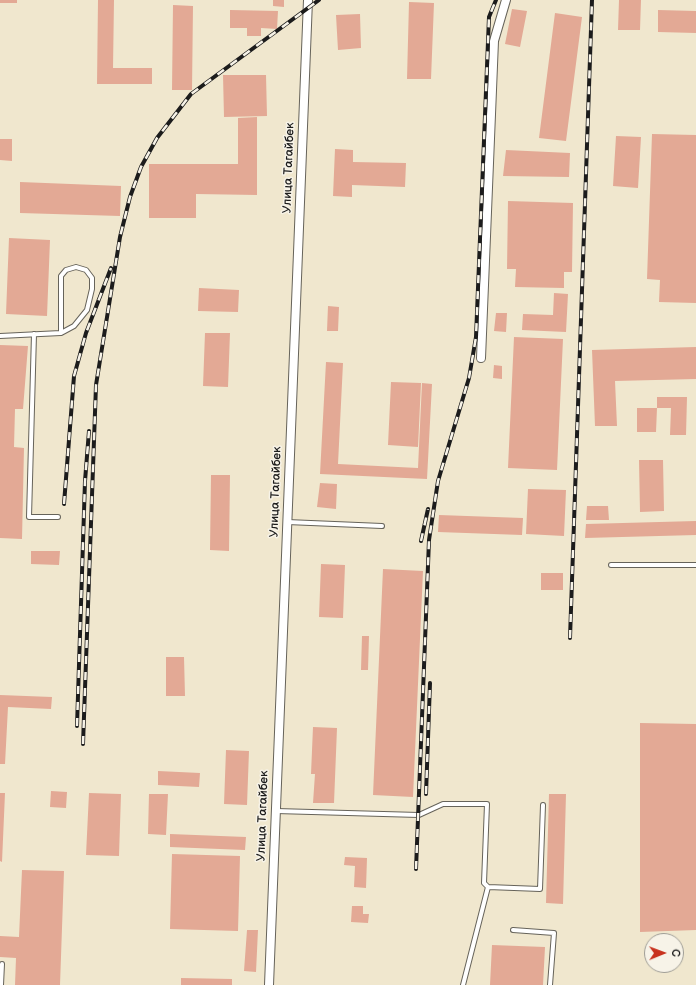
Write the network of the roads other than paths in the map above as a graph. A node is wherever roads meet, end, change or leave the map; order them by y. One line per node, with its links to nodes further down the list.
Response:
1 (308, 0): 8 (street, Улица Тагайбек)
2 (506, 0): 6 (street)
3 (61, 333): 3 (lane); 4 (lane)
4 (34, 334): 5 (lane); 7 (lane)
5 (0, 336)
6 (482, 358)
7 (58, 517)
8 (287, 522): 9 (lane); 13 (street, Улица Тагайбек)
9 (382, 526)
10 (611, 565): 11 (lane)
11 (696, 565)
12 (543, 805): 14 (lane)
13 (276, 811): 14 (lane); 18 (street, Улица Тагайбек)
14 (488, 887): 19 (lane)
15 (513, 930): 20 (lane)
16 (2, 964): 17 (lane)
17 (1, 985)
18 (269, 985)
19 (463, 985)
20 (550, 985)

